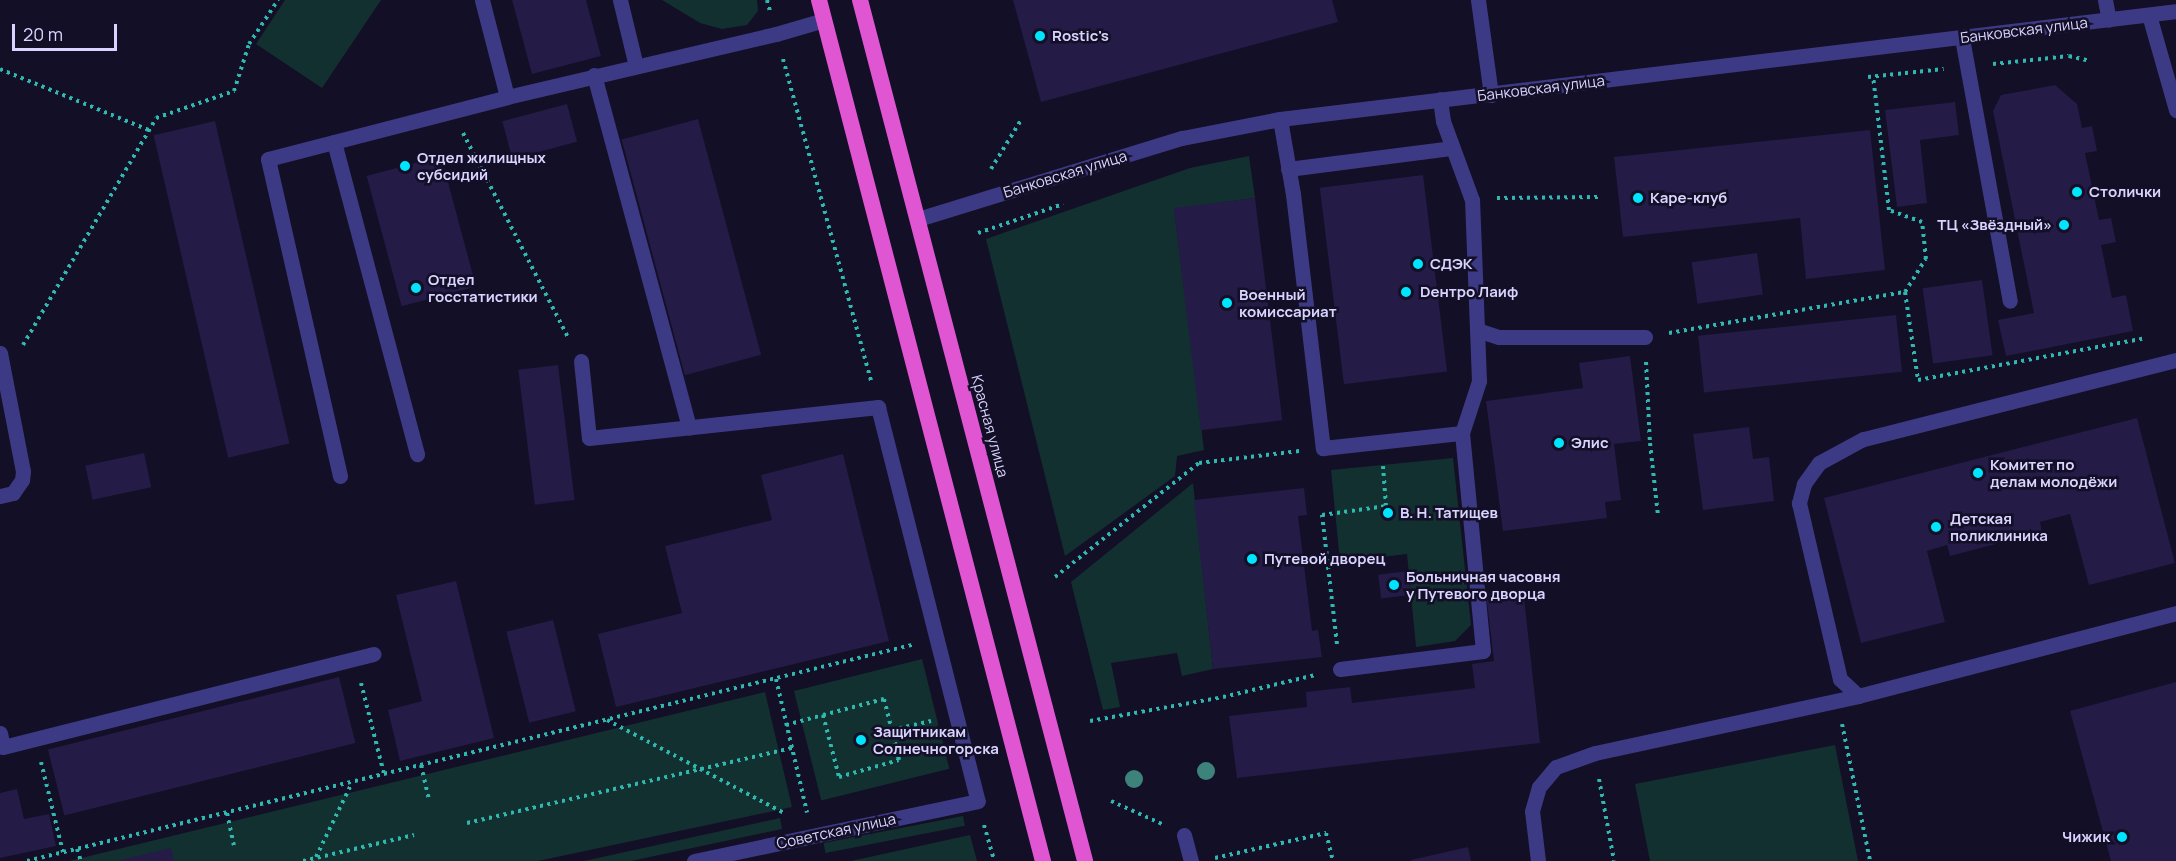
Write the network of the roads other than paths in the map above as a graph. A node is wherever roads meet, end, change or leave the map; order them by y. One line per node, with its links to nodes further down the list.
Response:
1 (482, 0): 15 (street)
2 (620, 0): 12 (street)
3 (819, 0): 9 (highway)
4 (860, 0): 22 (highway, Красная улица)
5 (1479, 0): 14 (street)
6 (2105, 0): 10 (street)
7 (2176, 11): 8 (street, Банковская улица)
8 (2149, 15): 10 (street, Банковская улица); 17 (street)
9 (824, 20): 12 (street); 41 (highway)
10 (2109, 20): 11 (street, Банковская улица)
11 (1962, 38): 14 (street, Банковская улица); 23 (street)
12 (636, 66): 13 (street)
13 (594, 75): 15 (street); 29 (street)
14 (1491, 94): 16 (street, Банковская улица)
15 (507, 97): 19 (street)
16 (1440, 99): 18 (street, Банковская улица); 20 (street)
17 (2176, 110)
18 (1280, 119): 21 (street); 22 (street, Банковская улица)
19 (334, 142): 31 (street); 32 (street)
20 (1453, 148): 21 (street); 24 (street)
21 (1288, 169): 30 (street)
22 (918, 219): 42 (highway, Красная улица)
23 (2010, 301)
24 (1477, 330): 25 (street); 30 (street)
25 (1645, 337)
26 (0, 353): 33 (street)
27 (2176, 360): 37 (street)
28 (581, 361): 29 (street)
29 (689, 427): 40 (street, Советская улица)
30 (1462, 433): 36 (street)
31 (417, 454)
32 (340, 476)
33 (0, 495)
34 (2176, 613): 37 (street)
35 (374, 654): 38 (street)
36 (1340, 669)
37 (1858, 696): 44 (street)
38 (0, 733)
39 (1184, 835): 43 (street)
40 (694, 861)
41 (1043, 861)
42 (1085, 861)
43 (1191, 861)
44 (1538, 861)

